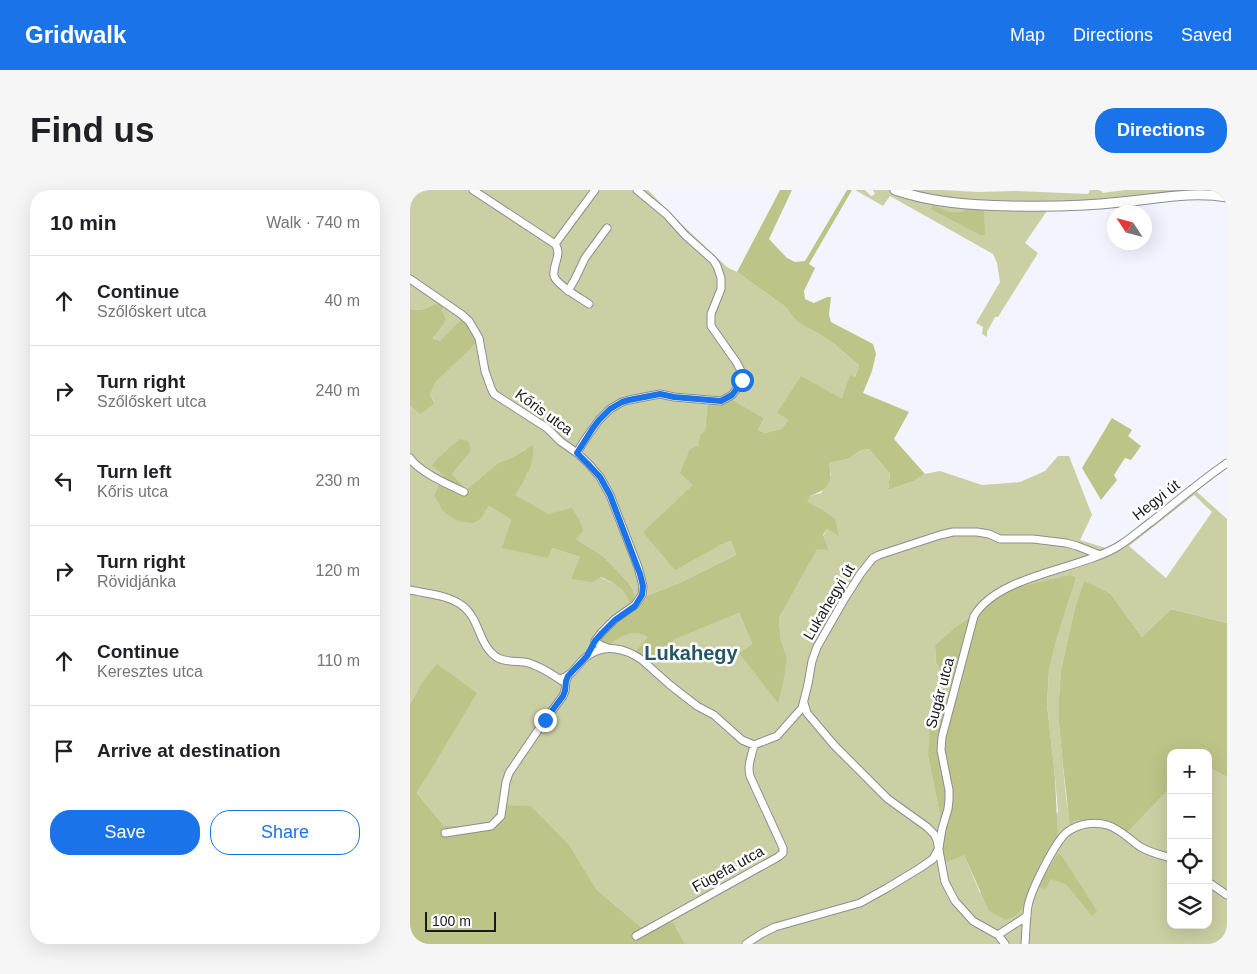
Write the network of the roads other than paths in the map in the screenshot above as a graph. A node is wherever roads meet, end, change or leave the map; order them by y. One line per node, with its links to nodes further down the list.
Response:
1 (473, 190): 8 (street)
2 (595, 190): 8 (street)
3 (637, 190): 12 (street)
4 (895, 190): 5 (main road)
5 (1182, 193): 6 (main road)
6 (1227, 196)
7 (607, 228): 10 (street)
8 (554, 244): 10 (street)
9 (410, 280): 12 (street, Kőris utca)
10 (568, 291): 11 (street)
11 (589, 304)
12 (577, 453): 18 (street, Kőris utca)
13 (410, 458): 15 (street)
14 (1227, 463): 16 (street, Hegyi út)
15 (464, 492)
16 (1100, 555): 24 (street, Lukahegyi út); 29 (street, Sugár utca)
17 (410, 590): 22 (street)
18 (595, 641): 19 (street); 20 (street)
19 (608, 648): 20 (street); 27 (street)
20 (587, 656): 21 (street)
21 (568, 676): 22 (street); 23 (street)
22 (560, 679): 23 (street)
23 (566, 684): 28 (street)
24 (804, 703): 25 (street, Lukahegyi út); 26 (street)
25 (798, 713): 26 (street); 27 (street, Lukahegyi út)
26 (807, 713): 29 (street)
27 (754, 745): 35 (street, Fügefa utca)
28 (445, 832)
29 (939, 848): 34 (street); 36 (street)
30 (1167, 857): 33 (street)
31 (1211, 884): 32 (street)
32 (1227, 895)
33 (1027, 916): 34 (street); 38 (street)
34 (998, 935): 37 (street)
35 (636, 936)
36 (746, 944)
37 (1005, 944)
38 (1025, 944)

